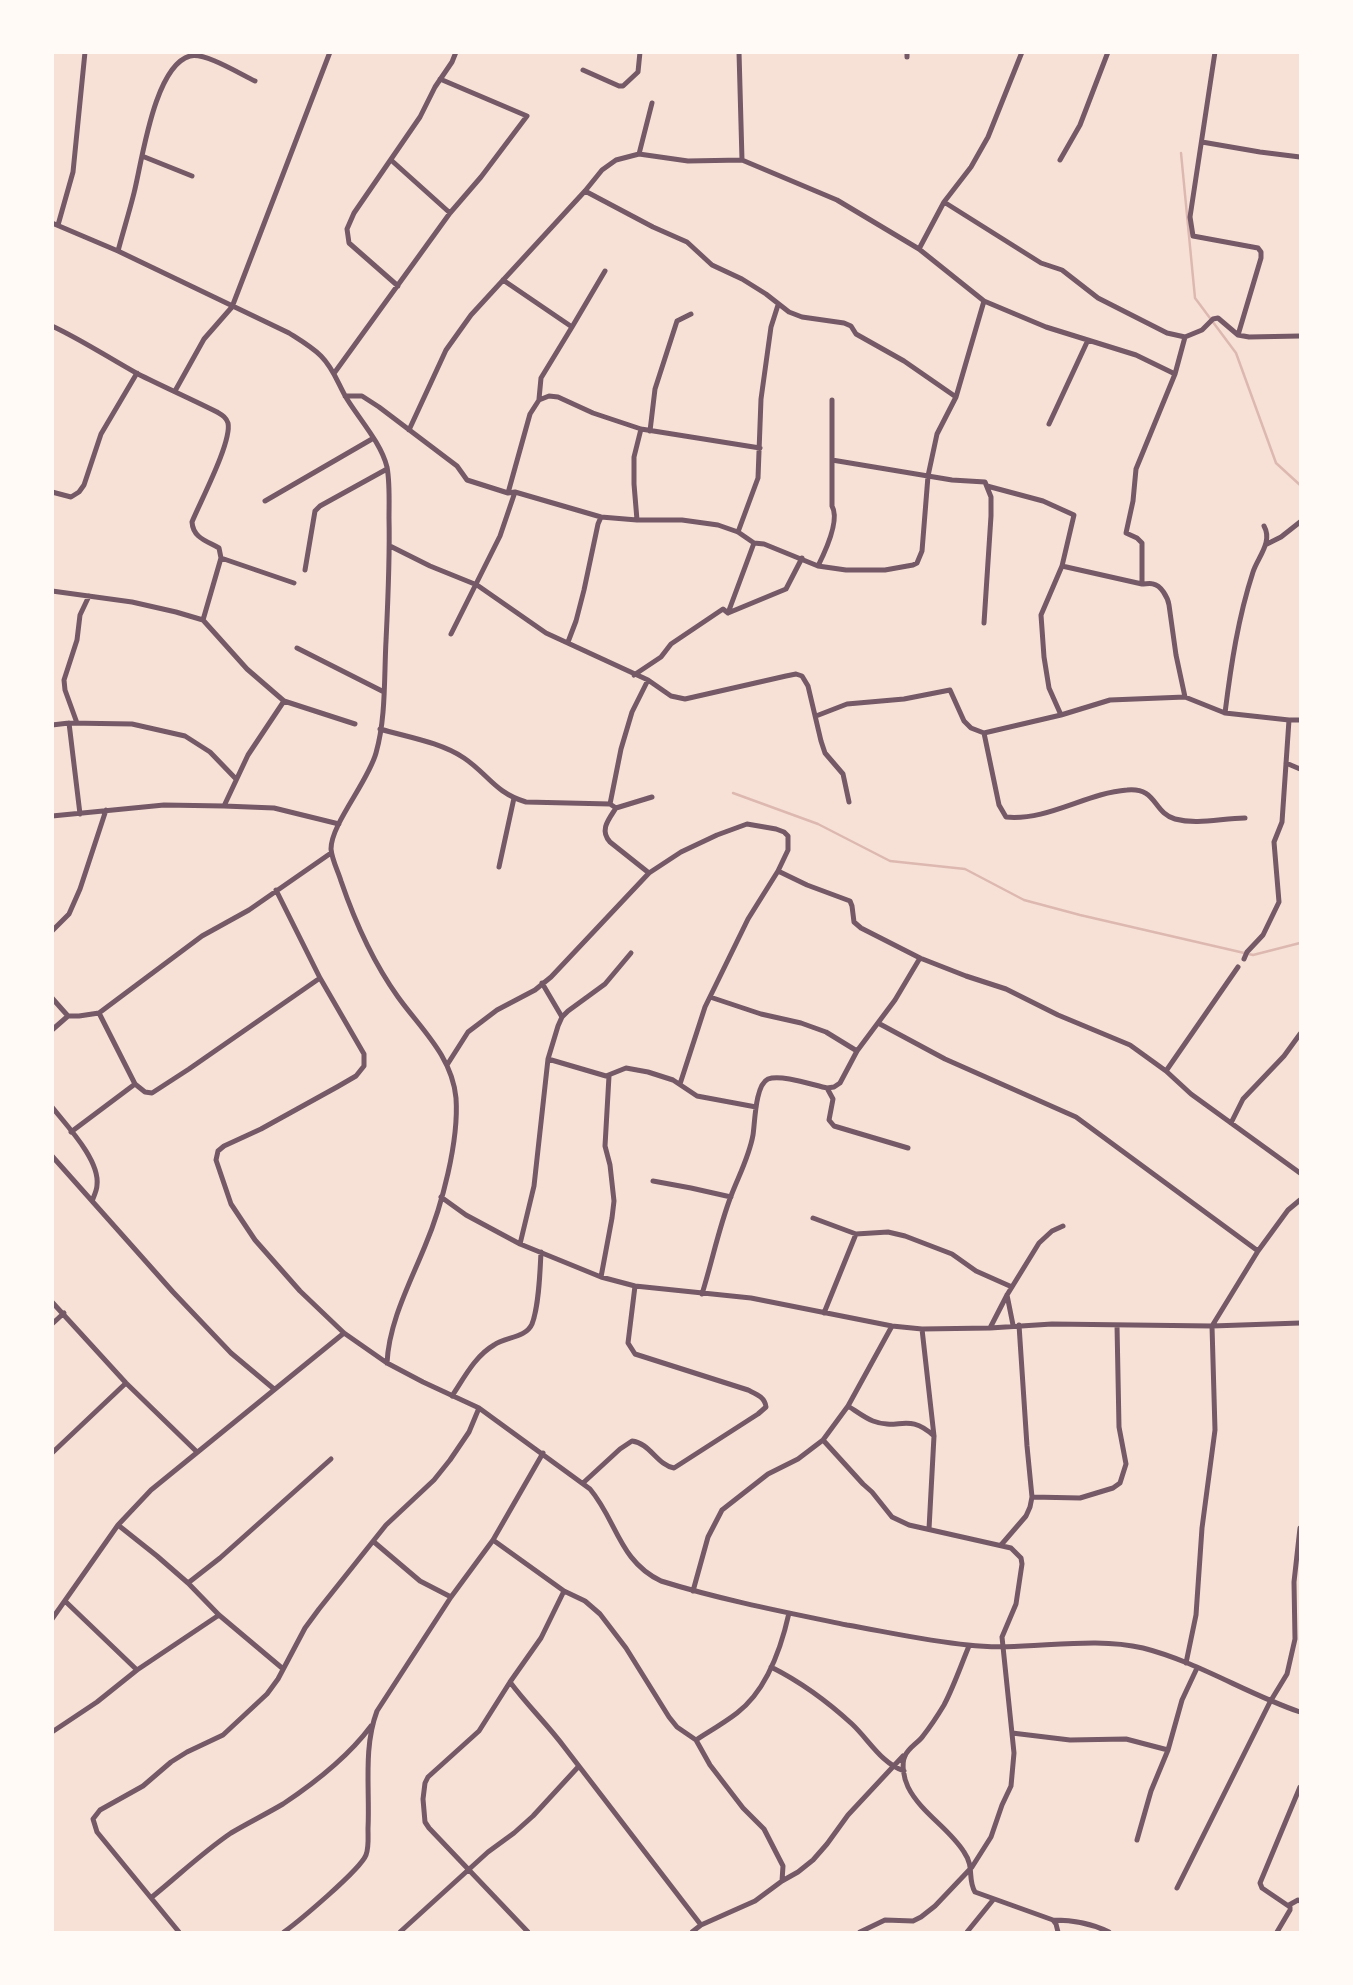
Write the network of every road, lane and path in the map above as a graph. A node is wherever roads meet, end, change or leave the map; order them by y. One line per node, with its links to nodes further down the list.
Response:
1 (85, 52): 24 (street)
2 (330, 52): 32 (street)
3 (456, 52): 10 (street)
4 (640, 52): 9 (street)
5 (739, 52): 18 (street)
6 (1022, 52): 22 (street)
7 (1108, 52): 19 (street)
8 (1215, 52): 13 (street)
9 (583, 70)
10 (440, 79): 17 (street); 23 (street)
11 (255, 81): 15 (street)
12 (652, 103): 14 (street)
13 (1202, 142): 16 (street); 36 (street)
14 (639, 154): 18 (street); 21 (street)
15 (142, 156): 20 (street); 26 (street)
16 (1300, 157)
17 (391, 160): 23 (street); 29 (street)
18 (743, 160): 25 (street)
19 (1060, 160)
20 (192, 176)
21 (585, 191): 28 (street); 31 (street)
22 (944, 202): 25 (street); 38 (street)
23 (450, 214): 29 (street)
24 (55, 224): 26 (street)
25 (919, 249): 30 (street)
26 (118, 251): 32 (street)
27 (604, 271): 35 (street)
28 (503, 280): 35 (street); 50 (street)
29 (398, 286): 40 (street)
30 (984, 301): 39 (street); 45 (street)
31 (778, 305): 45 (street); 53 (street)
32 (232, 307): 40 (street); 43 (street)
33 (691, 314): 51 (street)
34 (52, 326): 41 (street)
35 (572, 327): 46 (street)
36 (1238, 335): 37 (street); 38 (street)
37 (1300, 336)
38 (1185, 337): 42 (street)
39 (1088, 340): 42 (street); 48 (street)
40 (335, 372): 44 (street)
41 (137, 373): 43 (street); 58 (street)
42 (1175, 374): 75 (street)
43 (175, 391): 69 (street)
44 (345, 396): 50 (street); 52 (street)
45 (956, 397): 56 (street)
46 (539, 400): 49 (street); 59 (street)
47 (832, 400): 54 (street)
48 (1049, 424)
49 (640, 429): 51 (street); 62 (street)
50 (409, 430): 59 (street)
51 (650, 431): 53 (street)
52 (372, 439): 55 (street); 60 (street)
53 (760, 448): 65 (street)
54 (832, 460): 56 (street); 71 (street)
55 (387, 469): 68 (street); 73 (street)
56 (928, 476): 57 (street); 71 (street)
57 (987, 486): 72 (street); 81 (street)
58 (52, 492)
59 (511, 493): 61 (street); 76 (street)
60 (265, 501)
61 (601, 517): 62 (street); 83 (street)
62 (638, 520): 65 (street)
63 (1300, 522): 67 (street)
64 (1264, 526): 67 (street)
65 (738, 532): 66 (street)
66 (754, 543): 70 (street); 79 (street)
67 (1267, 544): 90 (street)
68 (390, 546): 76 (street); 87 (street)
69 (221, 558): 74 (street); 80 (street)
70 (802, 558): 71 (street); 79 (street)
71 (817, 566)
72 (1062, 566): 75 (street); 91 (street)
73 (305, 570)
74 (294, 583)
75 (1142, 584): 88 (street)
76 (477, 585): 82 (street); 83 (street)
77 (52, 591): 78 (street)
78 (89, 596): 80 (street); 96 (street)
79 (728, 613): 85 (street)
80 (202, 621): 89 (street)
81 (984, 623)
82 (452, 634)
83 (568, 642): 85 (street)
84 (297, 648): 87 (street)
85 (634, 675): 86 (street)
86 (648, 680): 92 (street); 108 (street)
87 (384, 692): 99 (street)
88 (1185, 697): 90 (street); 91 (street)
89 (284, 701): 97 (street); 103 (street)
90 (1225, 713): 93 (street)
91 (1061, 715): 100 (street)
92 (816, 716): 100 (street); 106 (street)
93 (1289, 720): 94 (street); 101 (street)
94 (1300, 720)
95 (69, 723): 96 (street); 98 (street); 110 (street)
96 (77, 723): 103 (street)
97 (355, 724)
98 (52, 725)
99 (380, 729): 105 (street); 113 (street)
100 (984, 733): 112 (street)
101 (1286, 763): 102 (street); 122 (street)
102 (1300, 769)
103 (236, 779): 107 (street)
104 (652, 797): 108 (street)
105 (514, 798): 108 (street); 115 (street)
106 (849, 802)
107 (224, 806): 109 (street); 113 (street)
108 (613, 806): 117 (street)
109 (106, 810): 110 (street); 119 (street)
110 (79, 814): 111 (street)
111 (52, 816)
112 (1245, 818)
113 (339, 824): 114 (street)
114 (331, 853): 118 (street); 136 (street)
115 (499, 867)
116 (778, 871): 117 (street); 121 (street); 126 (street)
117 (649, 873): 125 (street)
118 (276, 890): 124 (street); 128 (street)
119 (52, 932)
120 (631, 953): 130 (street)
121 (920, 958): 131 (street); 137 (street)
122 (1244, 960)
123 (1238, 967): 137 (street)
124 (320, 978): 139 (street); 176 (street)
125 (542, 984): 130 (street); 136 (street)
126 (710, 997): 134 (street); 140 (street)
127 (52, 998): 129 (street)
128 (99, 1013): 129 (street); 139 (street)
129 (68, 1016): 132 (street)
130 (562, 1017): 135 (street)
131 (878, 1023): 134 (street); 158 (street)
132 (52, 1030)
133 (1300, 1034): 144 (street)
134 (857, 1051): 141 (street)
135 (548, 1059): 138 (street); 157 (street)
136 (447, 1065): 150 (street)
137 (1166, 1071): 144 (street)
138 (609, 1076): 140 (street); 160 (street)
139 (135, 1084): 145 (street)
140 (680, 1084): 143 (street)
141 (827, 1088): 143 (street); 146 (street)
142 (52, 1107): 145 (street)
143 (756, 1107): 151 (street)
144 (1231, 1123): 148 (street)
145 (71, 1132): 153 (street)
146 (908, 1148)
147 (52, 1156): 153 (street)
148 (1300, 1173)
149 (653, 1181): 151 (street)
150 (441, 1198): 157 (street); 177 (street)
151 (731, 1198): 163 (street)
152 (1300, 1200): 158 (street)
153 (92, 1202): 179 (street)
154 (813, 1218): 156 (street)
155 (1063, 1226): 162 (street)
156 (856, 1234): 162 (street); 167 (street)
157 (520, 1244): 159 (street)
158 (1258, 1251): 173 (street)
159 (541, 1252): 160 (street); 180 (street)
160 (601, 1277): 161 (street)
161 (635, 1286): 163 (street); 189 (street)
162 (1012, 1287): 164 (street)
163 (702, 1294): 167 (street)
164 (1007, 1295): 170 (street); 174 (street)
165 (52, 1302): 166 (street)
166 (64, 1313): 169 (street); 178 (street)
167 (824, 1313): 172 (street)
168 (1300, 1322): 173 (street)
169 (52, 1324)
170 (1016, 1325): 171 (street); 174 (street); 190 (street)
171 (1117, 1325): 173 (street); 190 (street)
172 (891, 1326): 175 (street); 181 (street)
173 (1212, 1326): 207 (street)
174 (990, 1328): 175 (street)
175 (922, 1329): 183 (street)
176 (344, 1333): 177 (street); 179 (street)
177 (387, 1363): 180 (street)
178 (126, 1383): 185 (street); 186 (street)
179 (274, 1389): 185 (street)
180 (452, 1395): 182 (street)
181 (848, 1406): 183 (street); 184 (street)
182 (479, 1408): 187 (street); 195 (street)
183 (934, 1436): 193 (street)
184 (823, 1440): 193 (street); 199 (street)
185 (197, 1452): 191 (street)
186 (52, 1453)
187 (543, 1453): 189 (street); 194 (street)
188 (331, 1459): 197 (street)
189 (583, 1483): 199 (street)
190 (1032, 1497): 196 (street)
191 (118, 1525): 197 (street); 201 (street)
192 (1300, 1528): 213 (street)
193 (929, 1529): 196 (street)
194 (493, 1540): 198 (street); 200 (street)
195 (374, 1542): 200 (street); 209 (street)
196 (1001, 1545): 206 (street)
197 (188, 1583): 203 (street)
198 (564, 1591): 212 (street); 218 (street)
199 (693, 1591): 202 (street)
200 (451, 1597): 215 (street)
201 (66, 1602): 204 (street); 211 (street)
202 (789, 1613): 205 (street); 208 (street)
203 (219, 1615): 209 (street); 211 (street)
204 (52, 1619)
205 (970, 1646): 206 (street); 220 (street)
206 (1004, 1646): 207 (street); 217 (street)
207 (1186, 1662): 210 (street)
208 (771, 1667): 218 (street); 222 (street)
209 (282, 1668): 232 (street)
210 (1197, 1668): 213 (street); 219 (street)
211 (137, 1670): 216 (street)
212 (510, 1682): 221 (street); 228 (street)
213 (1270, 1702): 214 (street); 231 (street)
214 (1300, 1712)
215 (372, 1725): 232 (street); 239 (street)
216 (52, 1732)
217 (1012, 1733): 219 (street); 227 (street)
218 (696, 1740): 226 (street)
219 (1168, 1750): 225 (street)
220 (906, 1754): 222 (street); 223 (street)
221 (579, 1766): 228 (street); 237 (street)
222 (892, 1767): 223 (street); 229 (street)
223 (904, 1771): 227 (street)
224 (1300, 1787): 235 (street)
225 (1137, 1840)
226 (783, 1866): 229 (street); 230 (street)
227 (972, 1867): 233 (street); 243 (street)
228 (469, 1871): 240 (street); 241 (street)
229 (798, 1872): 230 (street)
230 (782, 1881): 237 (street)
231 (1177, 1888)
232 (152, 1898): 238 (street)
233 (992, 1900): 236 (street); 244 (street)
234 (1300, 1901): 235 (street)
235 (1289, 1905): 247 (street)
236 (1053, 1920): 245 (street); 246 (street)
237 (701, 1925): 242 (street)
238 (178, 1933)
239 (284, 1933)
240 (400, 1933)
241 (528, 1933)
242 (692, 1933)
243 (860, 1933)
244 (967, 1933)
245 (1058, 1933)
246 (1109, 1933)
247 (1277, 1933)

